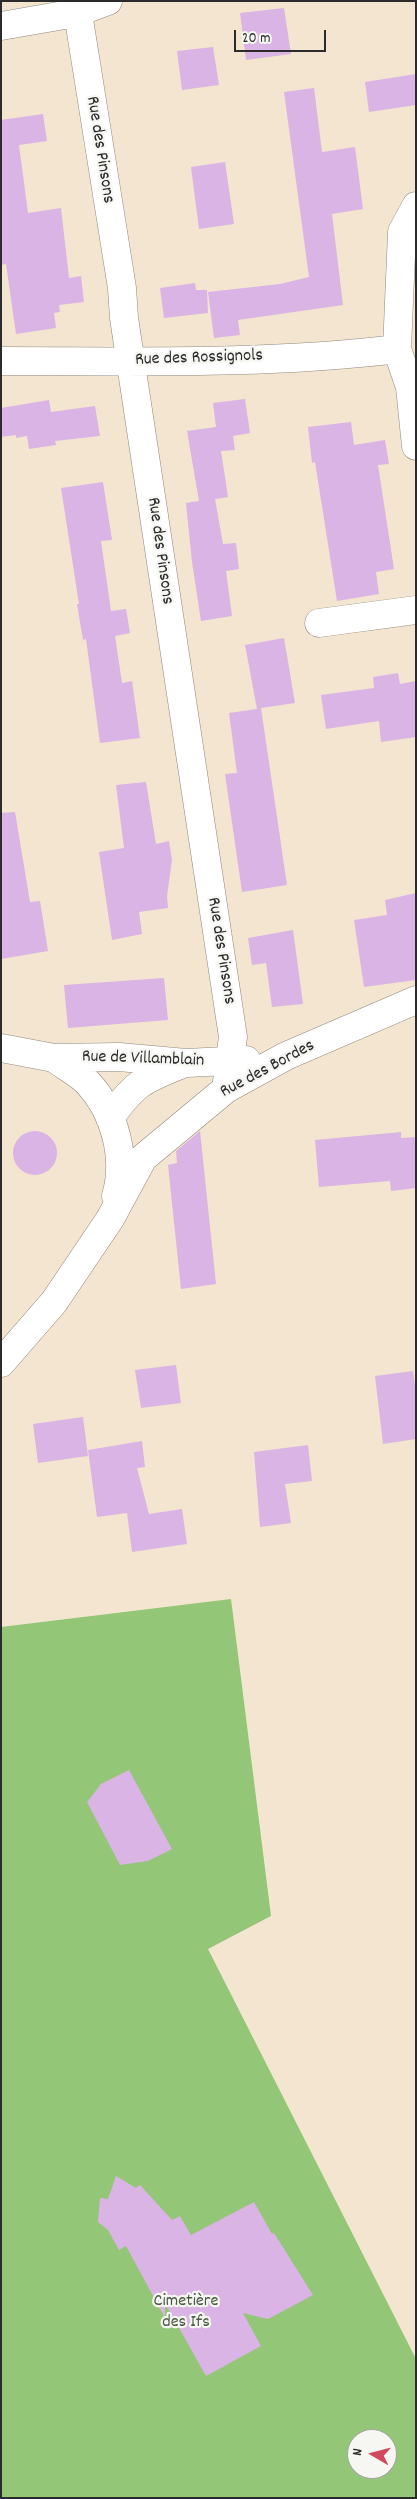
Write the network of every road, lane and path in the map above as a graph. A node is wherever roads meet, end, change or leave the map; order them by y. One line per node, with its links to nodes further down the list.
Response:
1 (108, 1): 2 (street)
2 (76, 7): 3 (street); 7 (street, Rue des Pinsons)
3 (1, 26)
4 (416, 206): 5 (street)
5 (397, 349): 7 (street, Rue des Rossignols); 8 (street)
6 (1, 361): 7 (street, Rue des Rossignols)
7 (131, 362): 15 (street, Rue des Pinsons)
8 (416, 446)
9 (416, 610): 10 (street)
10 (319, 623)
11 (416, 1000): 13 (street, Rue des Bordes)
12 (1, 1048): 14 (street, Rue de Villamblain)
13 (286, 1056): 15 (street, Rue de Villamblain); 17 (street, Rue des Bordes)
14 (54, 1058): 16 (street, Rue de Villamblain); 18 (street, Rue des Bordes)
15 (229, 1062): 16 (street, Rue de Villamblain); 17 (street, Rue des Pinsons)
16 (186, 1063): 18 (street)
17 (226, 1089): 19 (street, Rue des Bordes)
18 (110, 1118): 19 (street, Rue des Bordes)
19 (110, 1218): 20 (street, Rue des Bordes)
20 (1, 1363)

